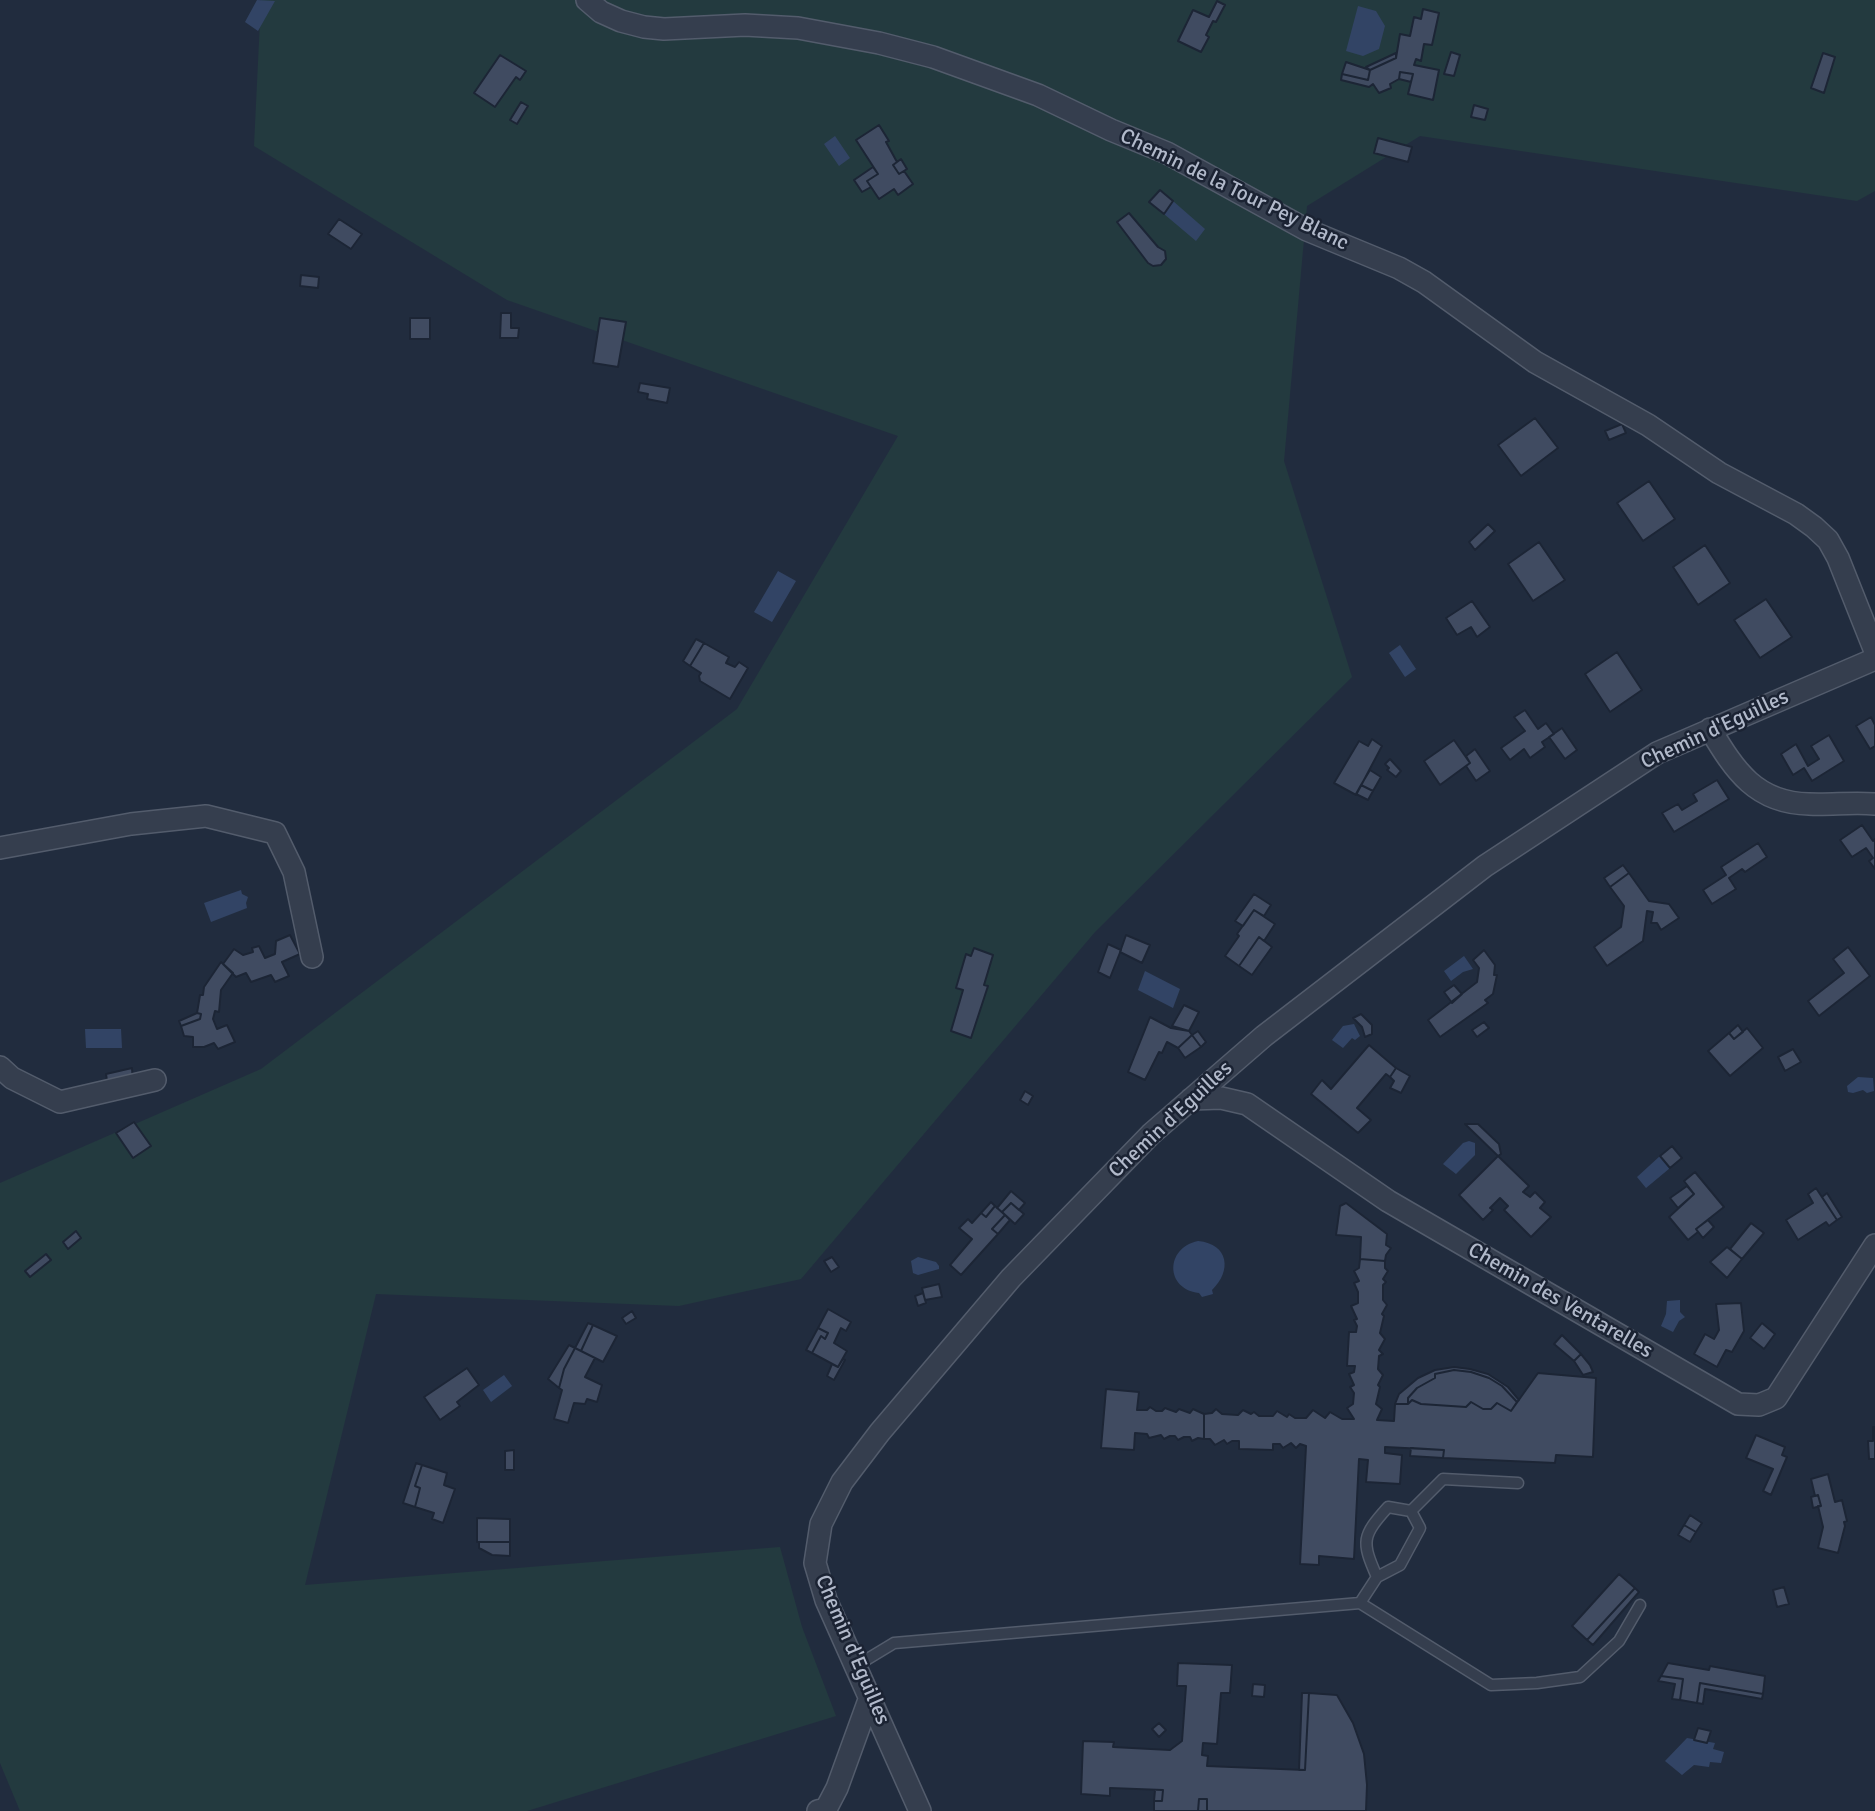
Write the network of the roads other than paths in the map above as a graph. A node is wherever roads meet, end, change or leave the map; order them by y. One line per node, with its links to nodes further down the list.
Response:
1 (587, 0): 2 (street, Chemin de la Tour Pey Blanc)
2 (1875, 651)
3 (1875, 659): 4 (street, Chemin d'Eguilles)
4 (1710, 729): 5 (street); 10 (street, Chemin d'Eguilles)
5 (1875, 804)
6 (0, 848): 7 (street)
7 (312, 957)
8 (0, 1067): 9 (street)
9 (155, 1080)
10 (1191, 1099): 11 (street, Chemin des Ventarelles); 17 (street, Chemin d'Eguilles)
11 (1875, 1245)
12 (1518, 1483): 13 (lane)
13 (1411, 1511): 14 (lane); 14 (lane)
14 (1377, 1577): 15 (lane)
15 (1360, 1603): 16 (lane); 17 (lane)
16 (1640, 1605)
17 (856, 1666): 18 (street, Chemin d'Eguilles)
18 (870, 1697): 19 (street); 20 (street, Chemin d'Eguilles)
19 (818, 1811)
20 (920, 1811)

